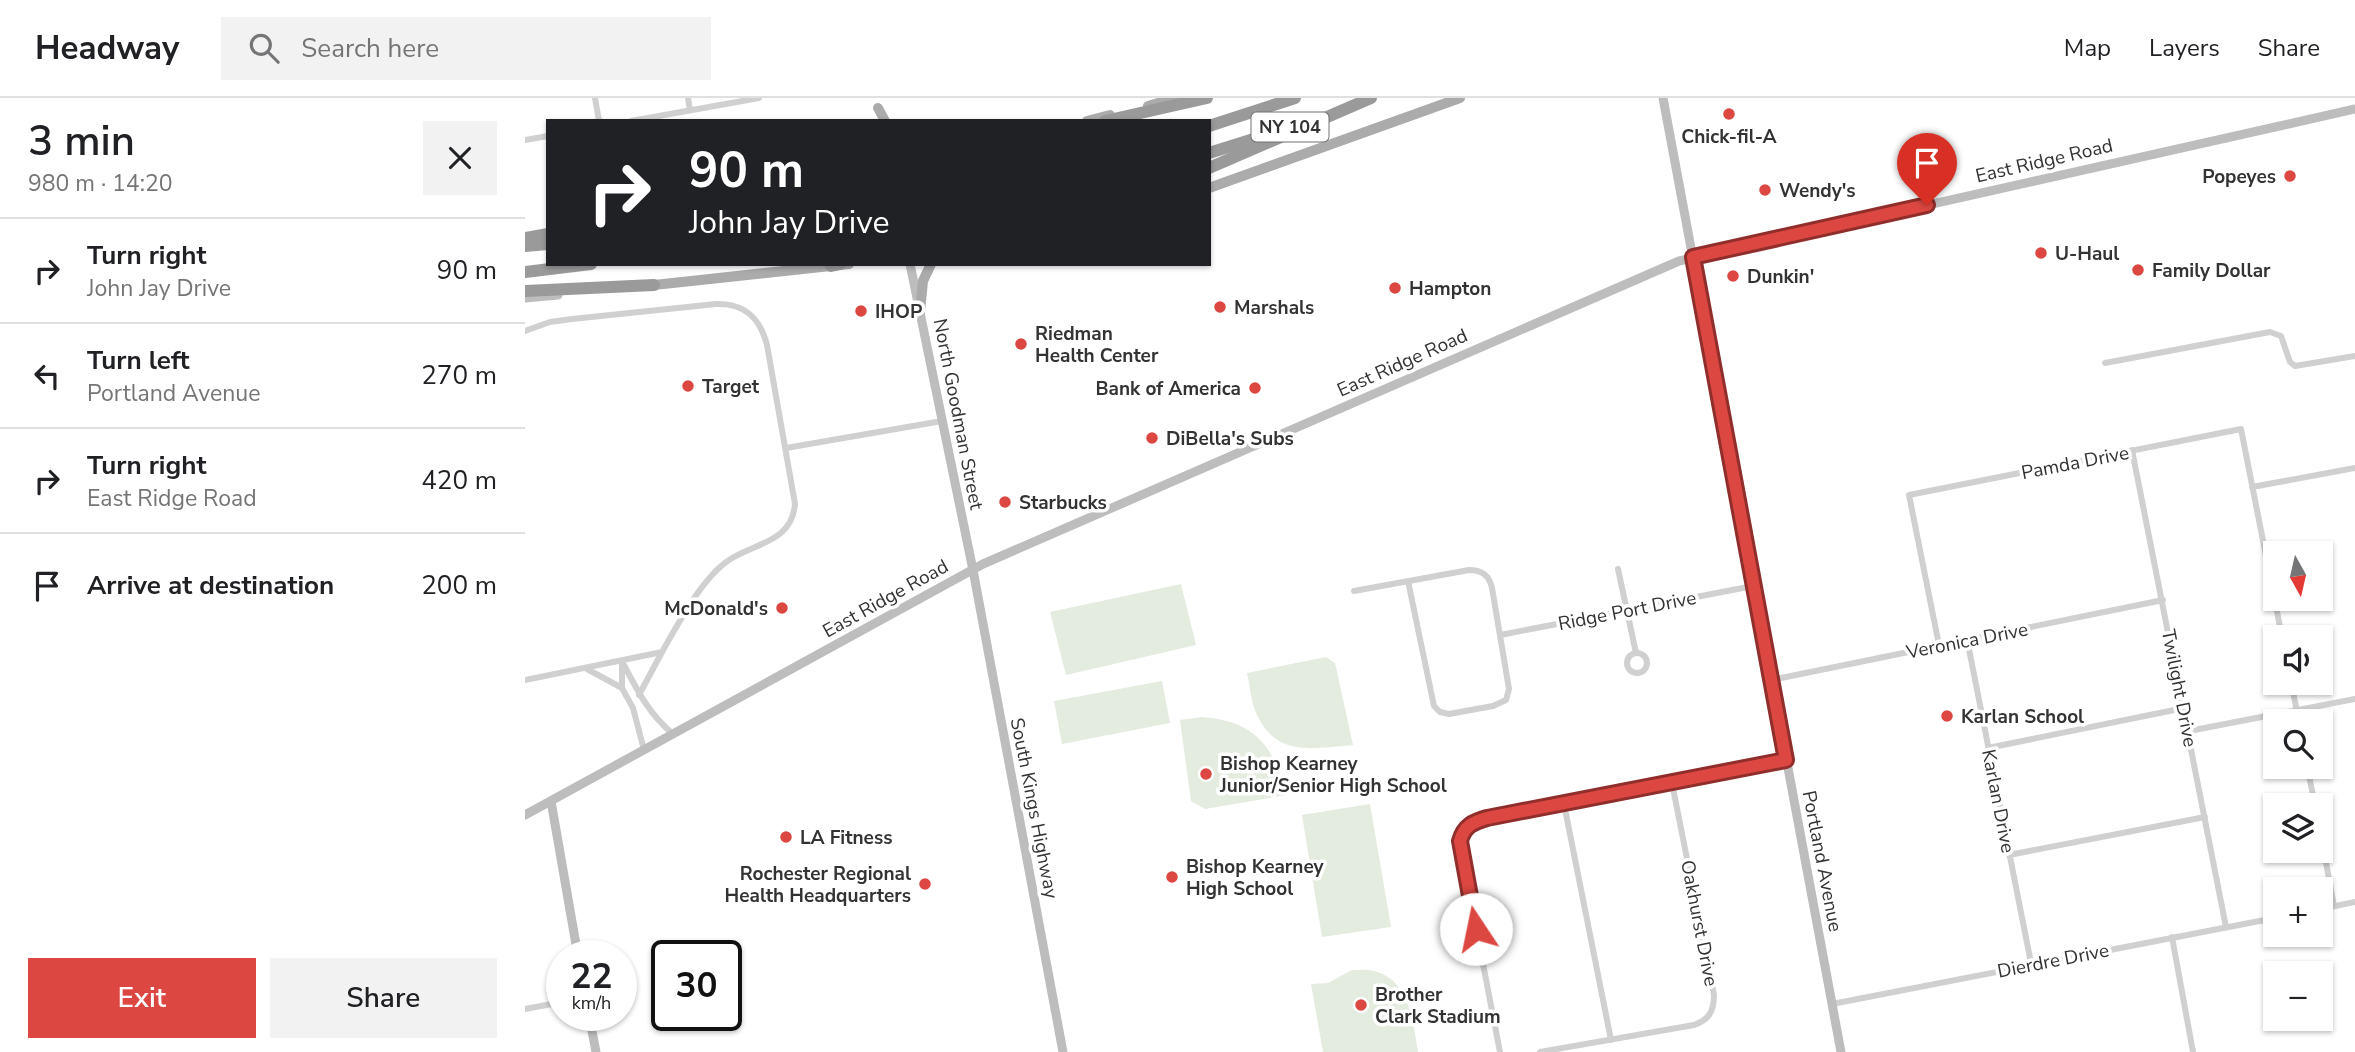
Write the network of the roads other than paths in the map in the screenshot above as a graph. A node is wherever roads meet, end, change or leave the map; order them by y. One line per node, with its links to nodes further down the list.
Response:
1 (595, 98): 12 (street)
2 (688, 98): 11 (street)
3 (759, 98): 11 (street)
4 (1175, 98): 14 (main road)
5 (1207, 98): 15 (highway)
6 (1295, 98): 16 (highway, NY 104)
7 (1371, 98): 19 (highway, NY 104); 20 (highway)
8 (1460, 98): 21 (main road)
9 (1663, 98): 26 (main road, Portland Avenue)
10 (2355, 108): 26 (main road, East Ridge Road)
11 (690, 110): 13 (street)
12 (599, 119)
13 (642, 119)
14 (1095, 119)
15 (1114, 119)
16 (1211, 125)
17 (546, 136): 18 (street)
18 (525, 140)
19 (1211, 152)
20 (1211, 167)
21 (1211, 187)
22 (546, 234): 23 (highway)
23 (525, 238)
24 (546, 244): 25 (highway)
25 (525, 247)
26 (1693, 257): 45 (main road, East Ridge Road); 47 (main road, Portland Avenue)
27 (574, 266): 31 (highway)
28 (827, 266): 32 (main road)
29 (910, 266): 35 (main road, North Goodman Street)
30 (930, 266): 35 (main road)
31 (525, 272)
32 (654, 285): 33 (highway); 34 (main road)
33 (525, 291)
34 (525, 299)
35 (920, 312): 39 (main road, North Goodman Street)
36 (525, 331): 40 (street)
37 (2355, 356): 38 (street)
38 (2105, 363)
39 (942, 421): 40 (street); 45 (main road, North Goodman Street)
40 (786, 448): 55 (street)
41 (2132, 450): 43 (street, Pamda Drive); 49 (street, Twilight Drive); 54 (street, Pamda Drive)
42 (2355, 468): 43 (street)
43 (2252, 487): 51 (street)
44 (1618, 569): 50 (street)
45 (973, 570): 68 (main road, East Ridge Road); 92 (main road, South Kings Highway)
46 (1408, 581): 48 (street); 52 (street); 52 (street)
47 (1753, 586): 50 (street, Ridge Port Drive); 60 (main road, Portland Avenue)
48 (1354, 591)
49 (2163, 600): 53 (street, Veronica Drive); 64 (street, Twilight Drive)
50 (1627, 610): 52 (street, Ridge Port Drive); 56 (street)
51 (2280, 625)
52 (1500, 635)
53 (1966, 639): 54 (street, Veronica Drive); 69 (street, Karlan Drive)
54 (1939, 645): 60 (street, Veronica Drive)
55 (662, 652): 57 (street); 62 (street)
56 (1636, 653)
57 (622, 662): 58 (street); 61 (street); 62 (street)
58 (586, 668): 59 (street); 61 (street)
59 (525, 680)
60 (1771, 680): 71 (main road, Portland Avenue)
61 (622, 688): 70 (street)
62 (639, 695): 68 (street)
63 (2355, 699): 65 (street)
64 (2184, 708): 67 (street, Twilight Drive); 69 (street)
65 (2302, 709)
66 (2263, 717): 67 (street)
67 (2189, 731): 76 (street, Twilight Drive)
68 (673, 734): 70 (main road, East Ridge Road)
69 (1988, 748): 77 (street, Karlan Drive)
70 (644, 750): 73 (main road, East Ridge Road)
71 (1786, 760): 72 (street); 86 (main road, Portland Avenue)
72 (1672, 783): 74 (street); 90 (street, Oakhurst Drive)
73 (551, 801): 75 (main road, East Ridge Road); 84 (main road)
74 (1565, 804): 90 (street); 93 (street)
75 (525, 816)
76 (2205, 817): 77 (street); 82 (street, Twilight Drive)
77 (2009, 855): 85 (street, Karlan Drive)
78 (2326, 863): 80 (street)
79 (2355, 902): 80 (street)
80 (2334, 906)
81 (2263, 920): 82 (street, Dierdre Drive)
82 (2226, 927): 83 (street, Dierdre Drive)
83 (2172, 937): 85 (street, Dierdre Drive); 96 (street)
84 (575, 940)
85 (2031, 963): 86 (street, Dierdre Drive)
86 (1832, 1004): 95 (main road, Portland Avenue)
87 (546, 1005): 88 (street)
88 (525, 1009)
89 (592, 1031): 91 (main road)
90 (1611, 1040): 94 (street, Oakhurst Drive)
91 (596, 1052)
92 (1063, 1052)
93 (1500, 1052)
94 (1540, 1052)
95 (1841, 1052)
96 (2193, 1052)

